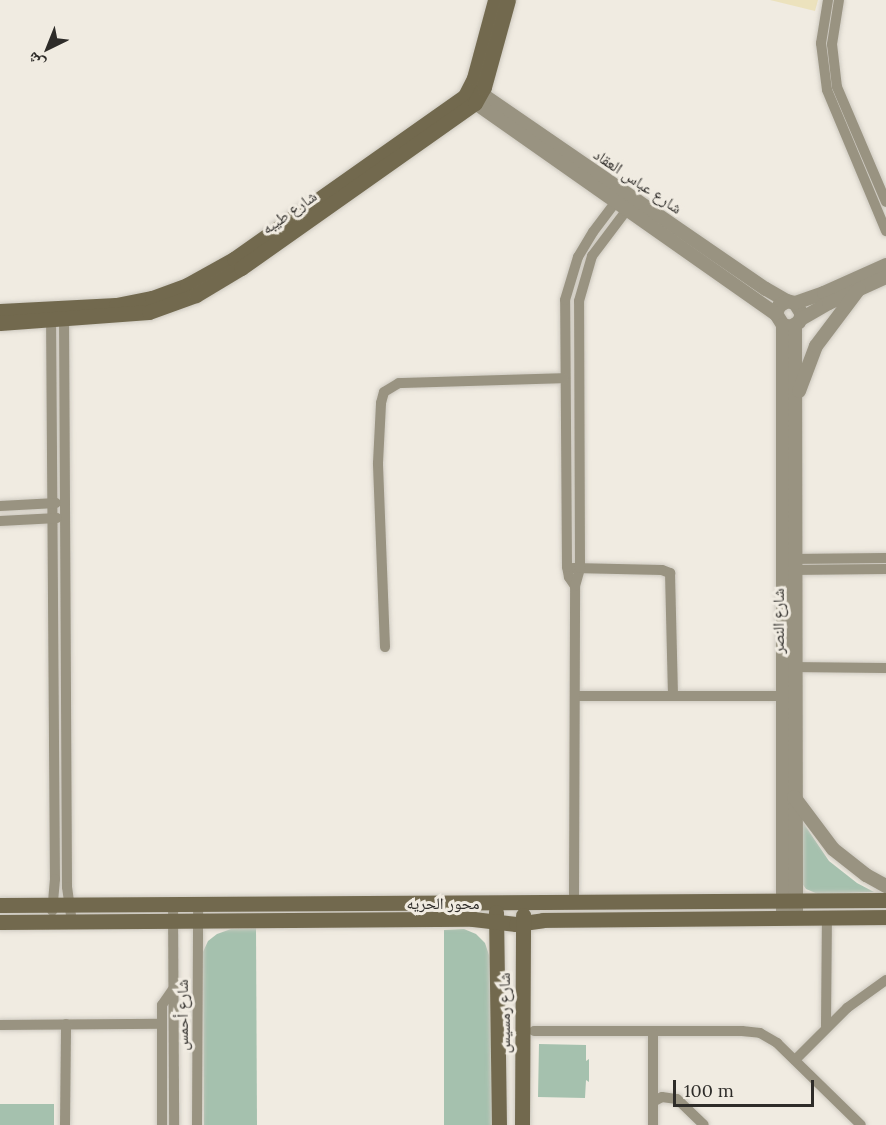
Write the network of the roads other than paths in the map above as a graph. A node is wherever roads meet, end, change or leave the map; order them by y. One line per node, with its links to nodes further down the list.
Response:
1 (495, 0): 5 (main road)
2 (508, 0): 5 (main road)
3 (828, 0): 8 (street)
4 (839, 0): 6 (street)
5 (473, 95): 7 (street, شارع عباس العقاد); 12 (street, شارع عباس العقاد); 14 (main road, شارع طيبه)
6 (886, 202)
7 (620, 207): 15 (street, شارع عباس العقاد); 17 (street); 28 (street)
8 (886, 231)
9 (886, 266): 12 (street)
10 (886, 277): 11 (street)
11 (859, 289): 15 (street); 18 (street)
12 (791, 302): 15 (street); 15 (street)
13 (0, 312): 14 (main road, شارع طيبه)
14 (57, 315): 16 (main road, شارع طيبه); 19 (street); 20 (street)
15 (789, 321): 18 (street, شارع النصر); 26 (street, شارع النصر)
16 (0, 324)
17 (564, 378): 27 (street); 31 (street)
18 (794, 408): 26 (street, شارع النصر)
19 (65, 502): 20 (street); 23 (street)
20 (51, 503): 21 (street); 22 (street)
21 (0, 506)
22 (52, 518): 23 (street); 24 (street); 48 (street)
23 (66, 518): 48 (street)
24 (0, 521)
25 (886, 558): 26 (street)
26 (789, 565): 29 (street); 32 (street, شارع النصر)
27 (567, 567): 28 (street); 30 (street)
28 (579, 568): 30 (street); 35 (street)
29 (886, 569)
30 (575, 586): 34 (street)
31 (385, 647)
32 (789, 667): 33 (street); 36 (street, شارع النصر)
33 (886, 668)
34 (575, 696): 35 (street); 42 (street)
35 (673, 696): 36 (street)
36 (789, 696): 37 (street, شارع النصر)
37 (789, 797): 38 (street); 40 (street, شارع النصر)
38 (886, 886)
39 (886, 900): 40 (main road, محور الحريه)
40 (790, 901): 43 (main road, محور الحريه); 49 (street, شارع النصر)
41 (523, 902): 42 (main road, محور الحريه); 44 (main road, محور الحريه); 59 (main road, شارع رمسيس)
42 (574, 902): 43 (main road, محور الحريه)
43 (599, 902): 52 (main road)
44 (496, 903): 46 (main road, محور الحريه); 58 (main road, شارع رمسيس)
45 (173, 904): 46 (main road, محور الحريه); 48 (main road, محور الحريه); 54 (street, شارع أحمس)
46 (198, 904): 55 (street, شارع أحمس)
47 (0, 905): 48 (main road, محور الحريه)
48 (61, 905): 53 (street); 57 (street)
49 (790, 917): 51 (main road, محور الحريه); 52 (main road, محور الحريه)
50 (886, 917): 51 (main road, محور الحريه)
51 (827, 918): 65 (street)
52 (599, 919): 59 (main road, محور الحريه)
53 (72, 921): 54 (main road, محور الحريه); 57 (main road, محور الحريه)
54 (173, 921): 55 (main road, محور الحريه); 61 (street, شارع أحمس)
55 (198, 921): 58 (main road, محور الحريه); 73 (street, شارع أحمس)
56 (0, 922): 57 (main road, محور الحريه)
57 (50, 922)
58 (496, 922): 59 (main road, محور الحريه); 74 (main road, شارع رمسيس)
59 (523, 923): 75 (main road, شارع رمسيس)
60 (886, 980): 65 (street)
61 (173, 989): 63 (street); 72 (street, شارع أحمس)
62 (66, 1024): 63 (street); 64 (street); 70 (street)
63 (162, 1024): 71 (street)
64 (0, 1025)
65 (826, 1026): 68 (street)
66 (534, 1031): 67 (street)
67 (653, 1033): 68 (street); 69 (street)
68 (795, 1060): 78 (street)
69 (653, 1102): 76 (street); 77 (street)
70 (65, 1125)
71 (162, 1125)
72 (174, 1125)
73 (197, 1125)
74 (499, 1125)
75 (522, 1125)
76 (653, 1125)
77 (704, 1125)
78 (861, 1125)

